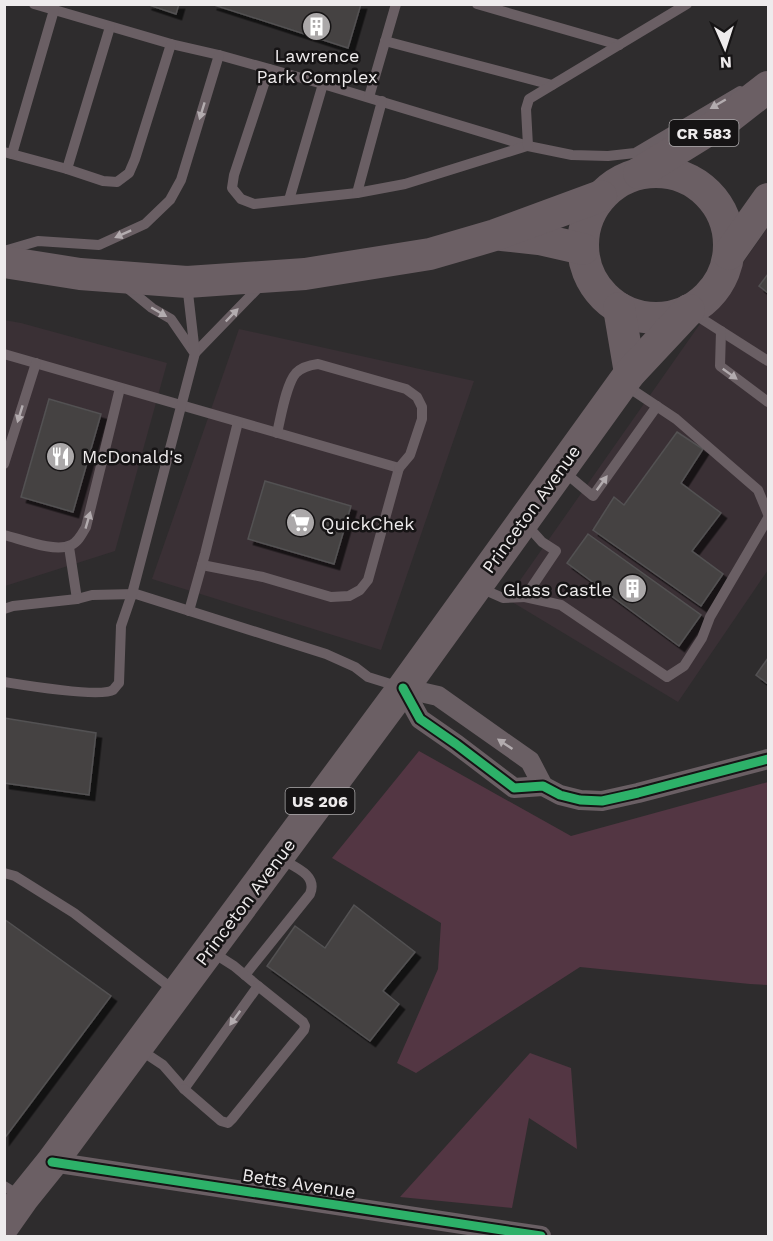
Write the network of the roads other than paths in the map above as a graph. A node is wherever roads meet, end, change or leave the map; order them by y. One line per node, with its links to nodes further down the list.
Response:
1 (34, 4): 5 (lane)
2 (396, 4): 7 (lane)
3 (477, 4): 9 (lane)
4 (687, 4): 9 (lane)
5 (54, 10): 6 (lane); 18 (lane)
6 (110, 27): 8 (lane); 19 (lane)
7 (385, 40): 14 (lane); 15 (lane)
8 (171, 45): 10 (lane); 19 (lane)
9 (619, 45): 14 (lane)
10 (219, 55): 11 (lane); 27 (lane, one-way to 27)
11 (269, 69): 13 (lane); 24 (lane)
12 (762, 82): 17 (lane, one-way to 17); 20 (main road, CR 583)
13 (323, 84): 15 (lane); 24 (lane)
14 (552, 86): 17 (lane)
15 (369, 97): 16 (lane)
16 (382, 101): 17 (lane); 21 (lane)
17 (528, 146): 21 (lane)
18 (8, 153): 19 (lane)
19 (68, 169)
20 (637, 174): 22 (main road); 28 (main road)
21 (357, 193): 24 (lane)
22 (601, 196): 25 (main road); 26 (main road)
23 (768, 199): 28 (main road)
24 (289, 200)
25 (495, 235): 26 (main road); 31 (main road)
26 (583, 249): 33 (main road)
27 (4, 251)
28 (729, 254): 34 (main road)
29 (4, 262): 30 (main road)
30 (115, 277): 32 (main road); 36 (lane, one-way to 36)
31 (269, 277): 32 (main road); 36 (lane, one-way to 31)
32 (187, 282): 36 (lane)
33 (619, 308): 34 (main road); 40 (main road)
34 (688, 310): 35 (lane); 40 (main road, Princeton Avenue)
35 (721, 332): 38 (lane); 42 (lane, one-way to 42)
36 (195, 353): 43 (lane)
37 (4, 354): 39 (lane)
38 (768, 361)
39 (36, 363): 41 (lane); 47 (lane, one-way to 47)
40 (626, 378): 44 (lane); 49 (main road, Princeton Avenue / US 206)
41 (120, 388): 43 (lane); 53 (lane, one-way to 41)
42 (768, 402)
43 (182, 406): 45 (lane); 56 (lane)
44 (657, 406): 49 (lane, one-way to 44); 50 (lane)
45 (238, 422): 46 (lane); 54 (lane)
46 (277, 433): 48 (lane); 48 (lane)
47 (4, 464)
48 (399, 468): 54 (lane)
49 (561, 469): 51 (main road, Princeton Avenue / US 206)
50 (768, 516): 57 (lane)
51 (523, 520): 55 (main road, Princeton Avenue / US 206); 57 (lane)
52 (4, 535): 53 (lane)
53 (69, 547): 58 (lane)
54 (202, 565): 60 (lane)
55 (476, 586): 57 (lane); 62 (main road, Princeton Avenue / US 206)
56 (132, 594): 58 (lane); 60 (lane); 61 (lane)
57 (525, 597)
58 (77, 599): 59 (lane)
59 (4, 609)
60 (189, 611): 62 (lane)
61 (4, 682)
62 (403, 688): 64 (street, one-way to 62); 64 (street); 65 (main road, Princeton Avenue / US 206)
63 (768, 759): 64 (street)
64 (543, 786)
65 (279, 857): 67 (main road, Princeton Avenue / US 206); 68 (lane)
66 (4, 873): 70 (lane)
67 (209, 950): 68 (lane); 70 (main road, Princeton Avenue / US 206)
68 (245, 975): 69 (lane)
69 (258, 986): 72 (lane, one-way to 72); 72 (lane)
70 (178, 993): 71 (main road, Princeton Avenue / US 206)
71 (137, 1047): 72 (lane); 73 (main road, Princeton Avenue / US 206)
72 (184, 1089)
73 (52, 1162): 74 (main road, Princeton Avenue / US 206); 76 (street, Betts Avenue)
74 (14, 1192): 75 (main road, Princeton Avenue / US 206)
75 (4, 1225)
76 (541, 1236)

